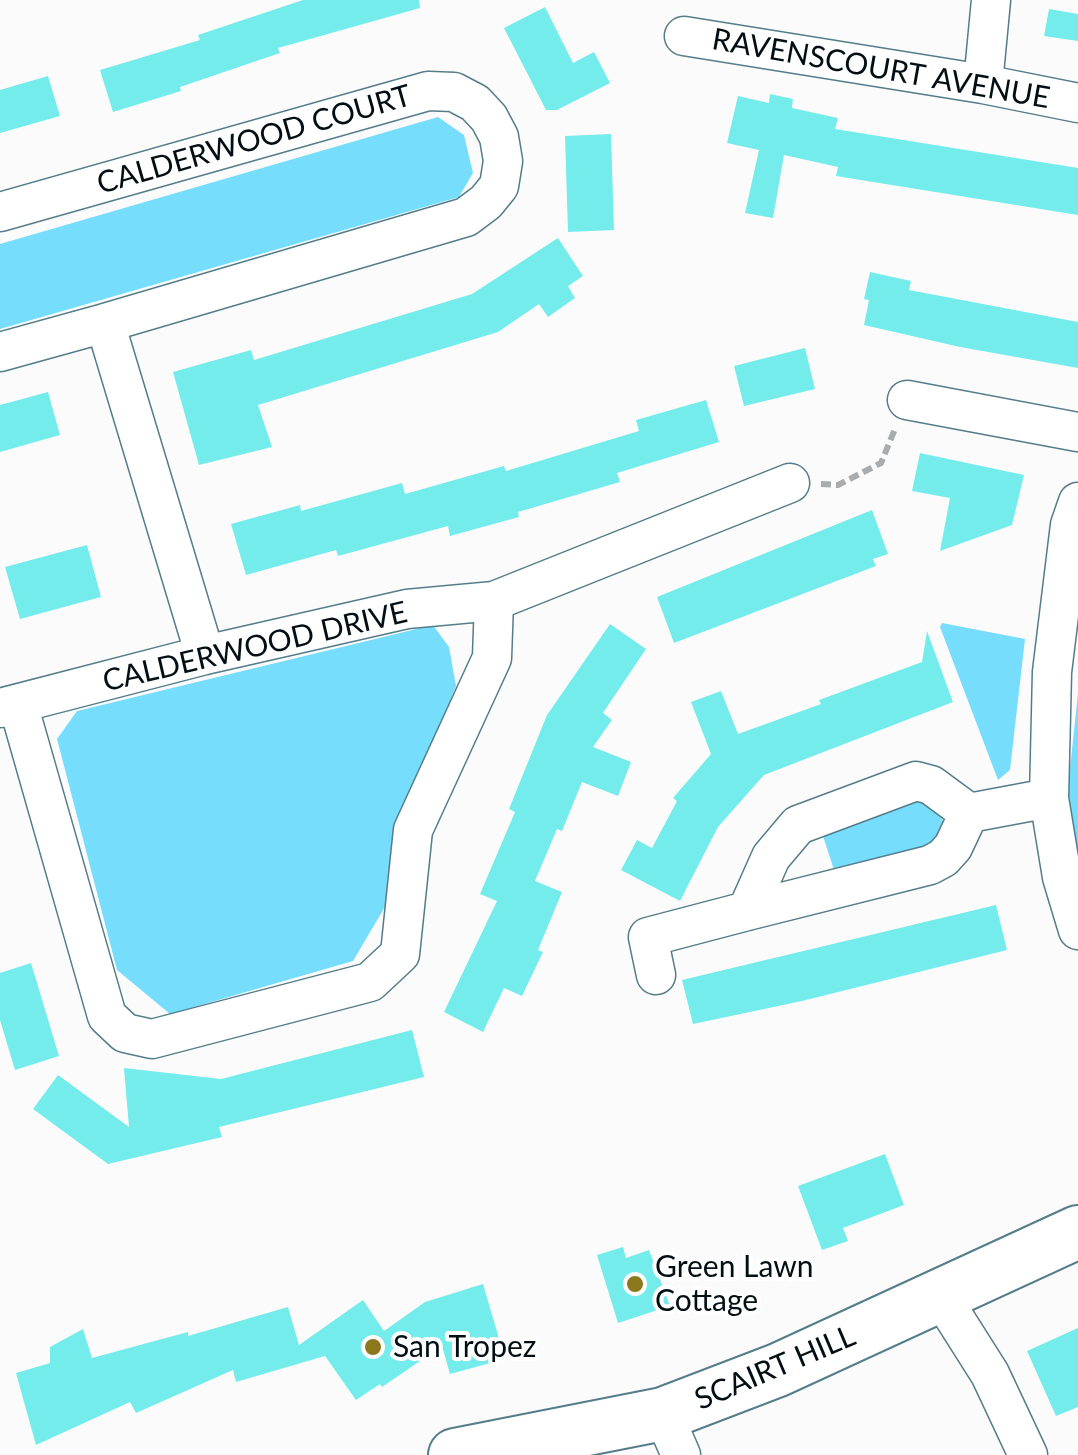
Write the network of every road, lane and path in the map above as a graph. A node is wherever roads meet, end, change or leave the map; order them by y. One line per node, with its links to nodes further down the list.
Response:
1 (991, 0): 3 (street)
2 (684, 36): 3 (street, RAVENSCOURT AVENUE)
3 (983, 84): 4 (street, RAVENSCOURT AVENUE)
4 (1078, 103)
5 (0, 212): 6 (street, CALDERWOOD COURT)
6 (105, 323): 7 (street, CALDERWOOD COURT); 13 (street)
7 (0, 352)
8 (907, 400): 9 (street); 10 (path)
9 (1078, 432)
10 (790, 483): 12 (street, CALDERWOOD DRIVE)
11 (1078, 502): 15 (street)
12 (494, 602): 13 (street, CALDERWOOD DRIVE); 14 (street, CALDERWOOD DRIVE)
13 (205, 654): 14 (street, CALDERWOOD DRIVE)
14 (9, 706)
15 (1049, 798): 16 (street); 18 (street)
16 (969, 813): 17 (street); 17 (street)
17 (747, 912): 19 (street)
18 (1078, 930)
19 (656, 976)
20 (1078, 1232): 21 (street, SCAIRT HILL)
21 (940, 1296): 22 (street, SCAIRT HILL); 24 (street)
22 (672, 1434): 23 (street, SCAIRT HILL)
23 (455, 1455)
24 (1028, 1455)

